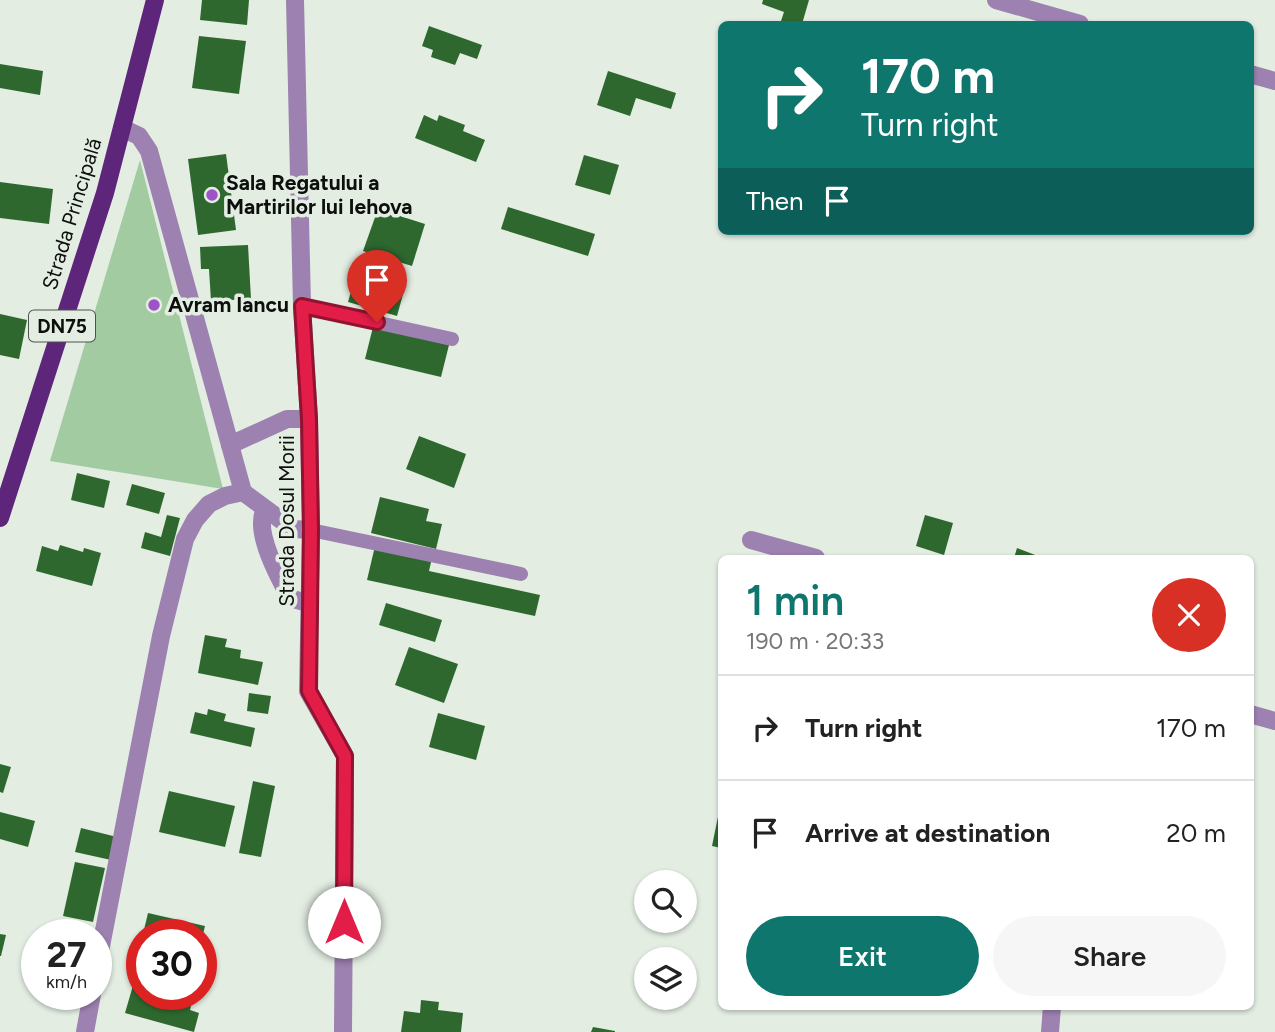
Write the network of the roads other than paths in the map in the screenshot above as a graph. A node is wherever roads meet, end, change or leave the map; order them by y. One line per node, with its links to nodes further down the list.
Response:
1 (155, 0): 7 (main road, Strada Principală / DN75)
2 (295, 0): 8 (street, Strada Dosul Morii)
3 (996, 0): 4 (street)
4 (1070, 21)
5 (1254, 75): 6 (street)
6 (1275, 81)
7 (122, 128): 11 (street); 14 (main road, Strada Principală / DN75)
8 (302, 306): 9 (lane); 10 (street, Strada Dosul Morii)
9 (452, 339)
10 (309, 419): 11 (street); 15 (street, Strada Dosul Morii)
11 (230, 445): 12 (street)
12 (243, 492): 13 (street); 22 (street)
13 (265, 509): 15 (street); 19 (street)
14 (0, 518)
15 (311, 530): 18 (lane); 19 (street, Strada Dosul Morii)
16 (751, 540): 17 (street)
17 (805, 555)
18 (521, 574)
19 (310, 604): 26 (street, Strada Dosul Morii)
20 (1254, 715): 21 (street)
21 (1275, 721)
22 (106, 919)
23 (89, 1010): 25 (street)
24 (1052, 1010): 27 (street)
25 (85, 1032)
26 (343, 1032)
27 (1050, 1032)

